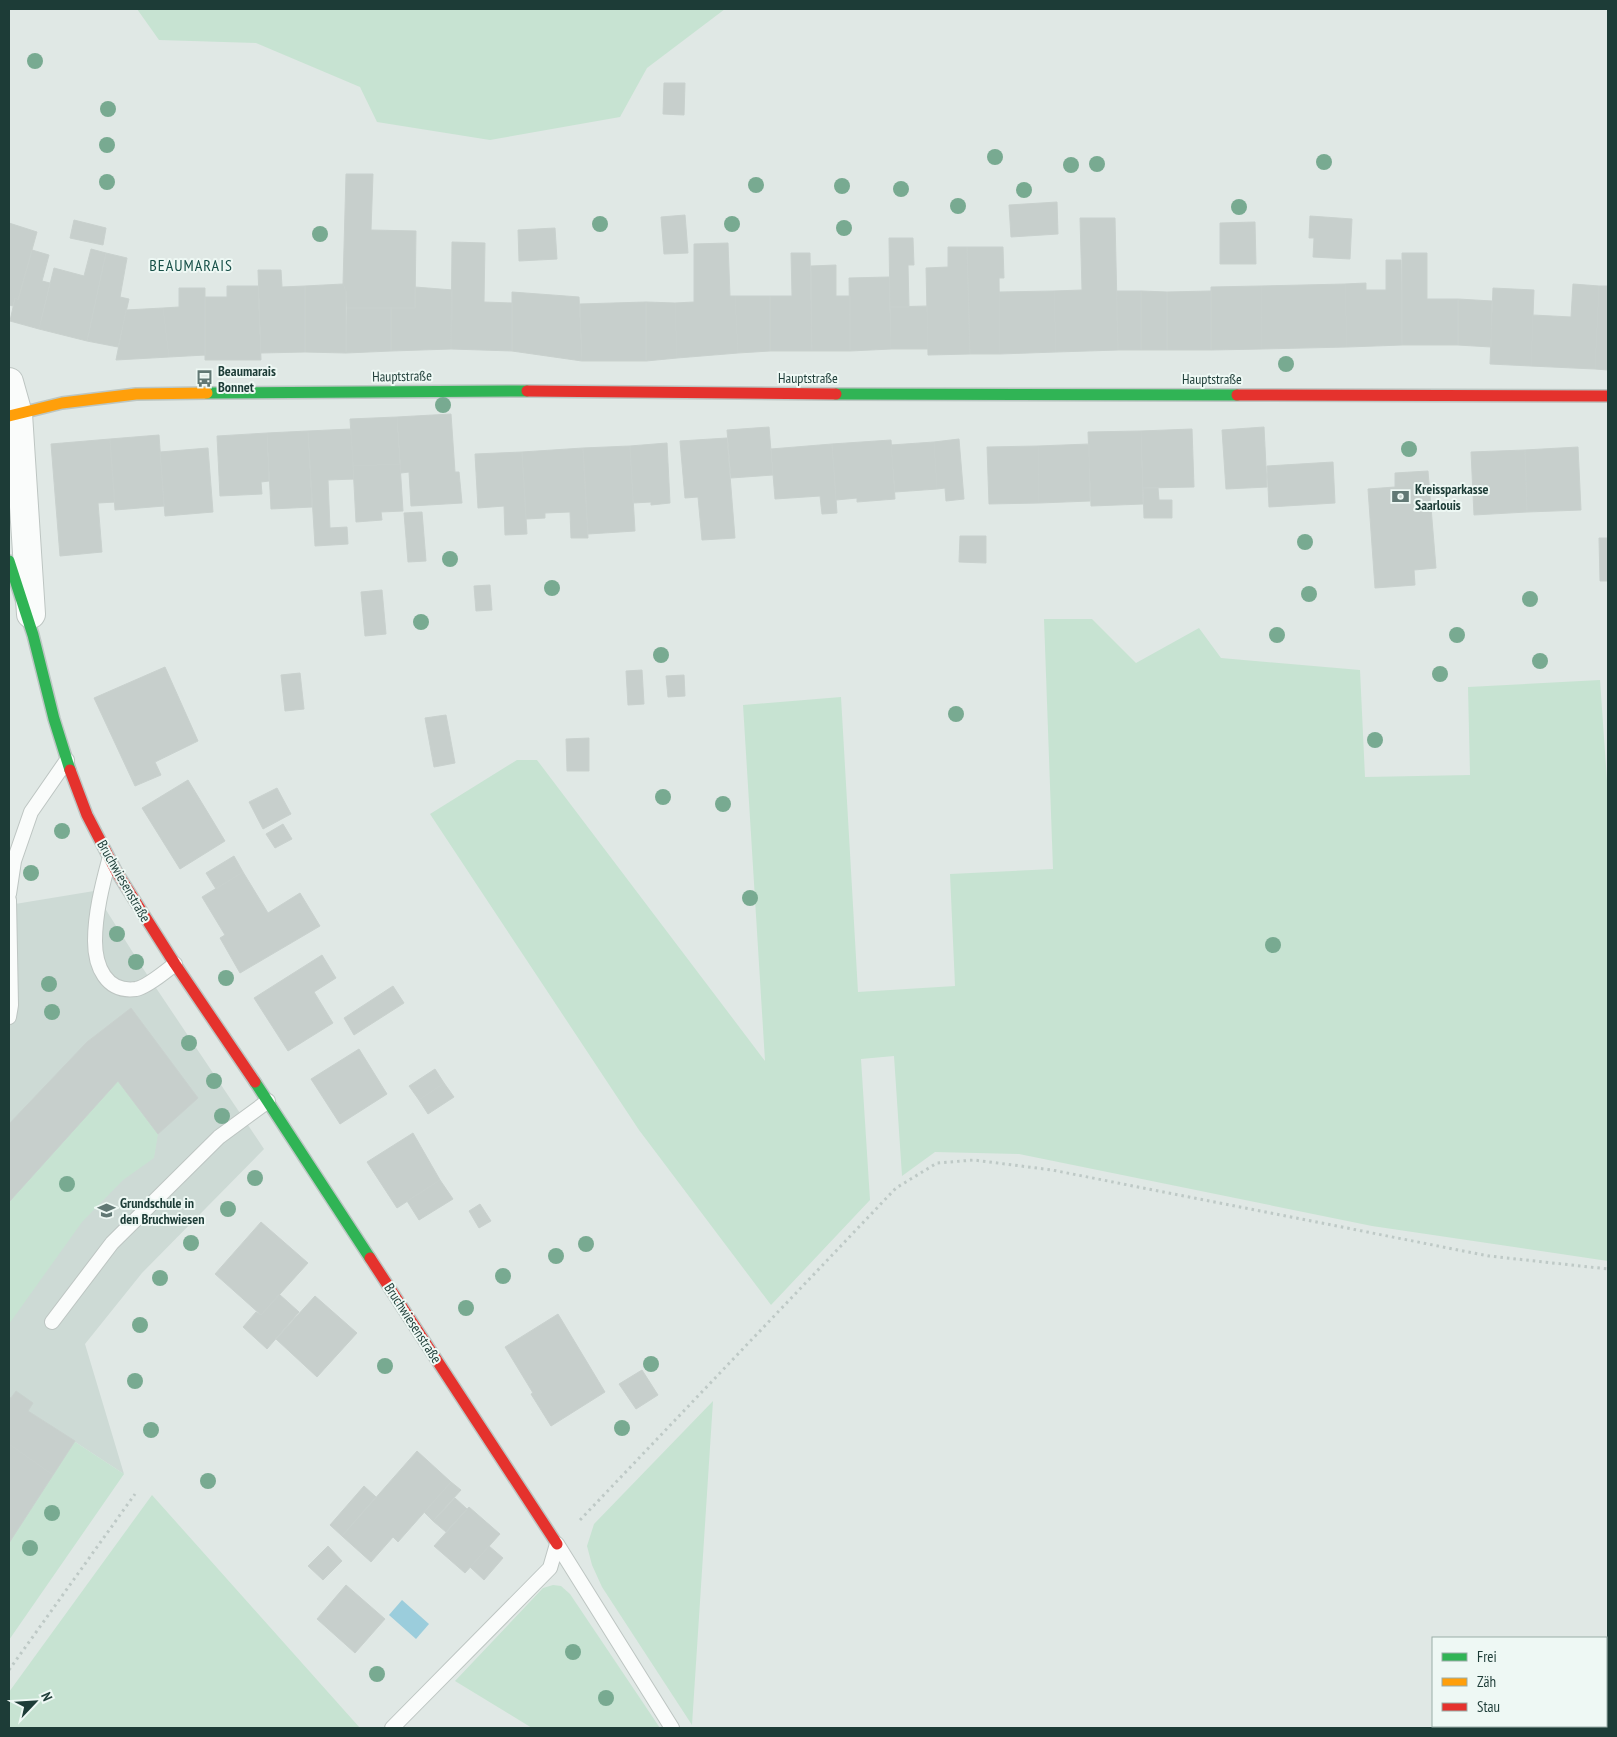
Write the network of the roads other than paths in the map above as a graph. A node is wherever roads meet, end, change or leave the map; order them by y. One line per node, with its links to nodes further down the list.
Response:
1 (9, 382): 3 (street, Bruchwiesenstraße)
2 (1608, 396): 3 (street, Hauptstraße)
3 (14, 415): 5 (street, Bruchwiesenstraße)
4 (9, 561): 5 (street, Bruchwiesenstraße)
5 (33, 635): 6 (street, Bruchwiesenstraße)
6 (67, 760): 7 (street, Bruchwiesenstraße); 8 (lane)
7 (109, 857): 10 (street, Bruchwiesenstraße); 10 (lane)
8 (9, 894)
9 (9, 900): 11 (lane)
10 (175, 964): 12 (street, Bruchwiesenstraße)
11 (9, 1017)
12 (268, 1101): 13 (lane); 14 (street, Bruchwiesenstraße)
13 (52, 1322)
14 (557, 1544): 15 (lane); 16 (lane)
15 (392, 1728)
16 (672, 1728)

